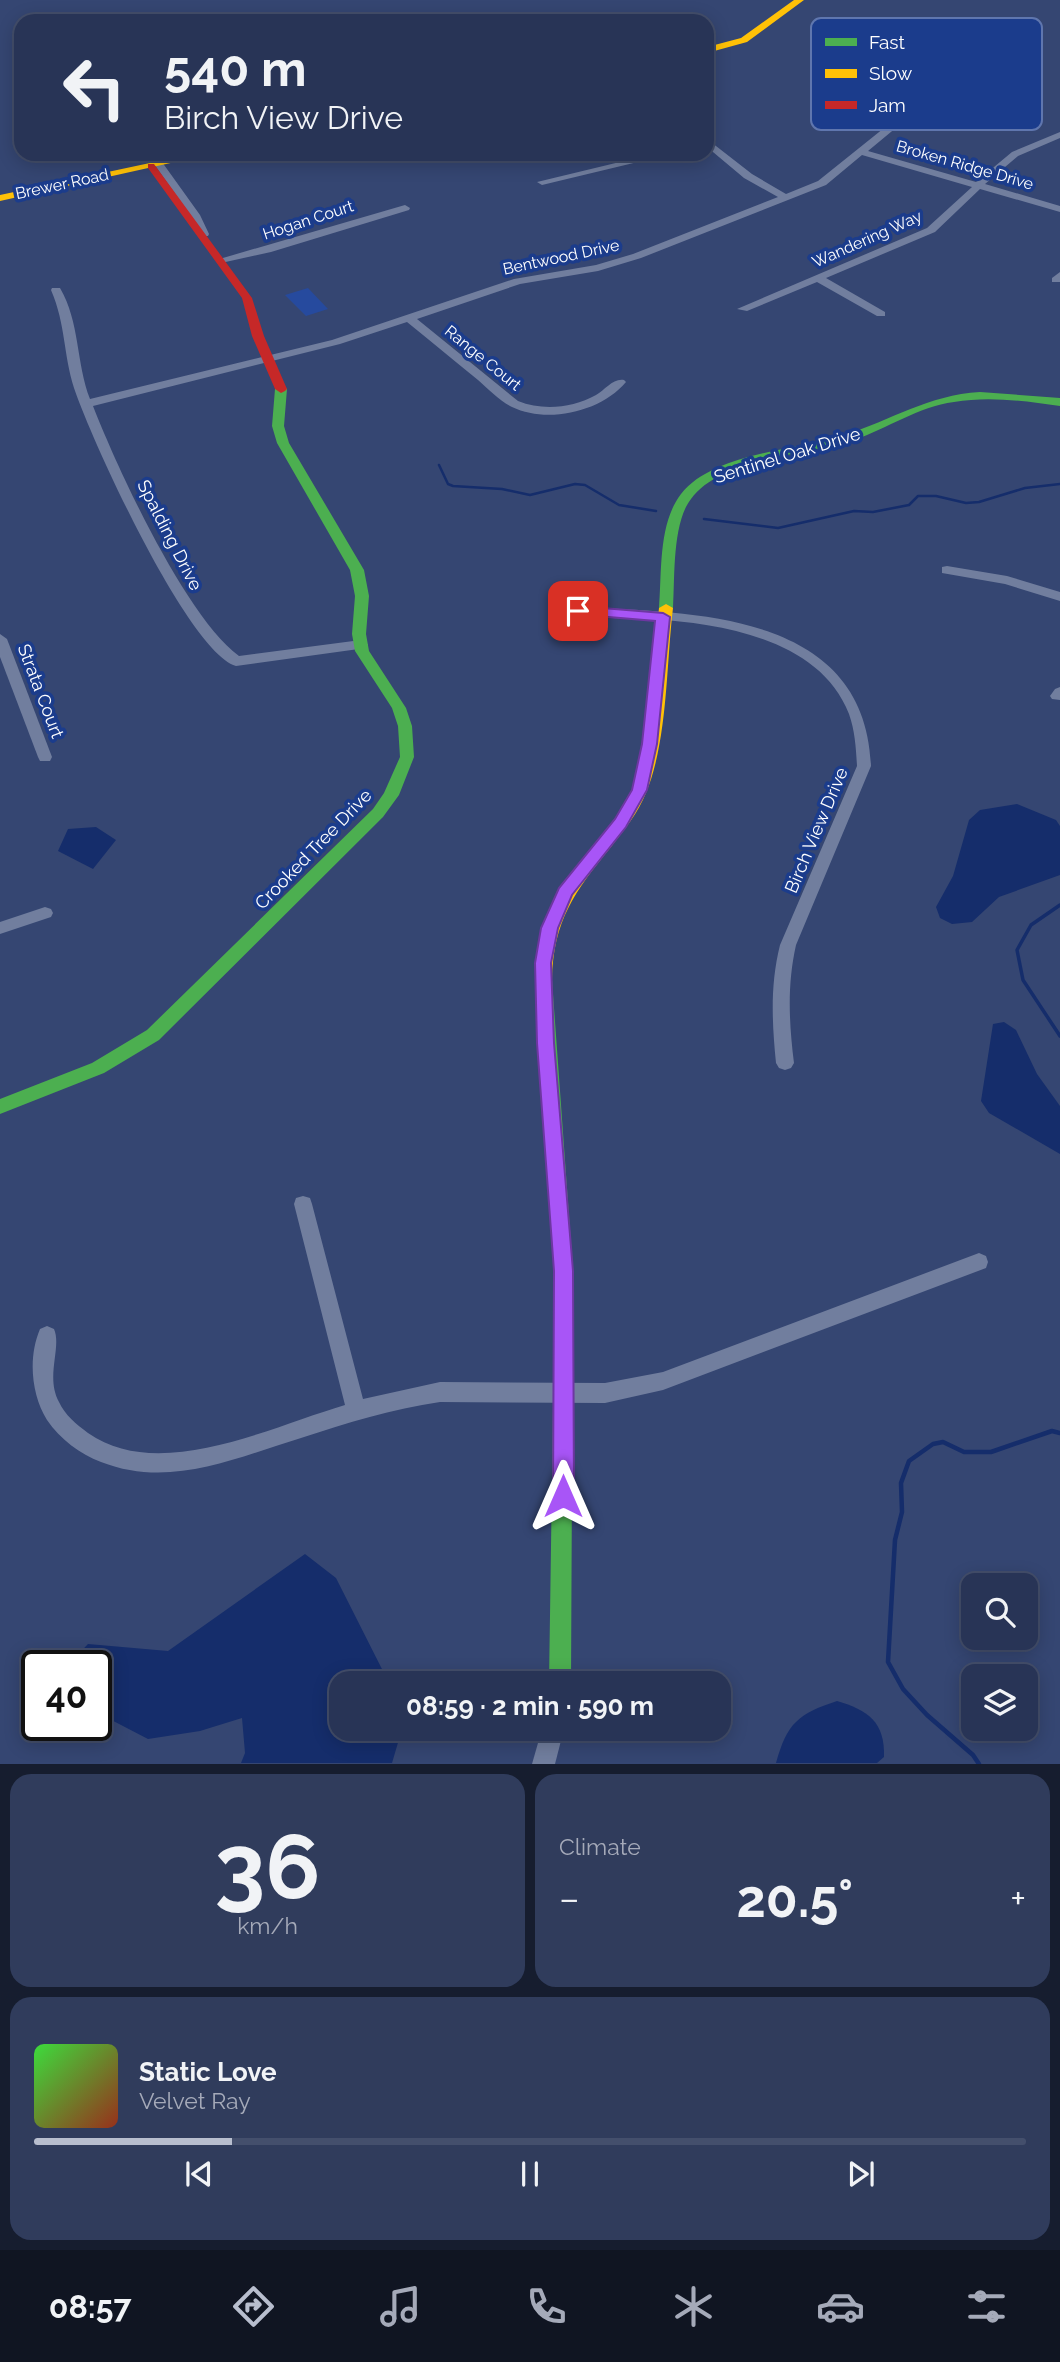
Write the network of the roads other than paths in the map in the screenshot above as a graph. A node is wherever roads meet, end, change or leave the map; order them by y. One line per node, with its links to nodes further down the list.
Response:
1 (800, 0): 2 (street)
2 (714, 48)
3 (888, 130): 6 (street, Bentwood Drive)
4 (1060, 135): 11 (street, Wandering Way)
5 (714, 149): 13 (street)
6 (861, 152): 11 (street, Broken Ridge Drive); 13 (street, Bentwood Drive)
7 (174, 161): 9 (street, Brewer Road)
8 (635, 161): 10 (street)
9 (155, 165): 12 (street, Brewer Road); 16 (street, Crooked Tree Drive)
10 (542, 182)
11 (979, 186): 15 (street, Broken Ridge Drive); 17 (street, Wandering Way)
12 (0, 198)
13 (788, 198): 21 (street, Bentwood Drive)
14 (405, 208): 16 (street, Hogan Court)
15 (1060, 209)
16 (221, 260): 22 (street, Crooked Tree Drive)
17 (818, 278): 19 (street, Wandering Way); 20 (street)
18 (56, 290): 25 (street, Spalding Drive)
19 (743, 309)
20 (881, 314)
21 (409, 318): 22 (street, Bentwood Drive); 23 (street, Range Court)
22 (268, 359): 25 (street, Bentwood Drive); 31 (street, Crooked Tree Drive)
23 (620, 382)
24 (1060, 402): 29 (street, Sentinel Oak Drive)
25 (86, 404): 31 (street, Spalding Drive)
26 (947, 570): 27 (street)
27 (1060, 597)
28 (578, 611): 29 (street, Birch View Drive)
29 (663, 617): 37 (street, Birch View Drive); 42 (street, Sentinel Oak Drive)
30 (0, 639): 32 (street, Strata Court)
31 (361, 645): 38 (street, Crooked Tree Drive)
32 (16, 685): 33 (street); 34 (street, Strata Court)
33 (0, 689)
34 (45, 757)
35 (45, 913): 36 (street)
36 (0, 928)
37 (785, 1063)
38 (0, 1107)
39 (303, 1204): 43 (street)
40 (979, 1262): 42 (street)
41 (47, 1335): 43 (street)
42 (565, 1393): 43 (street); 44 (street, Sentinel Oak Drive)
43 (356, 1410)
44 (561, 1671)
45 (549, 1741): 46 (street)
46 (543, 1763)

